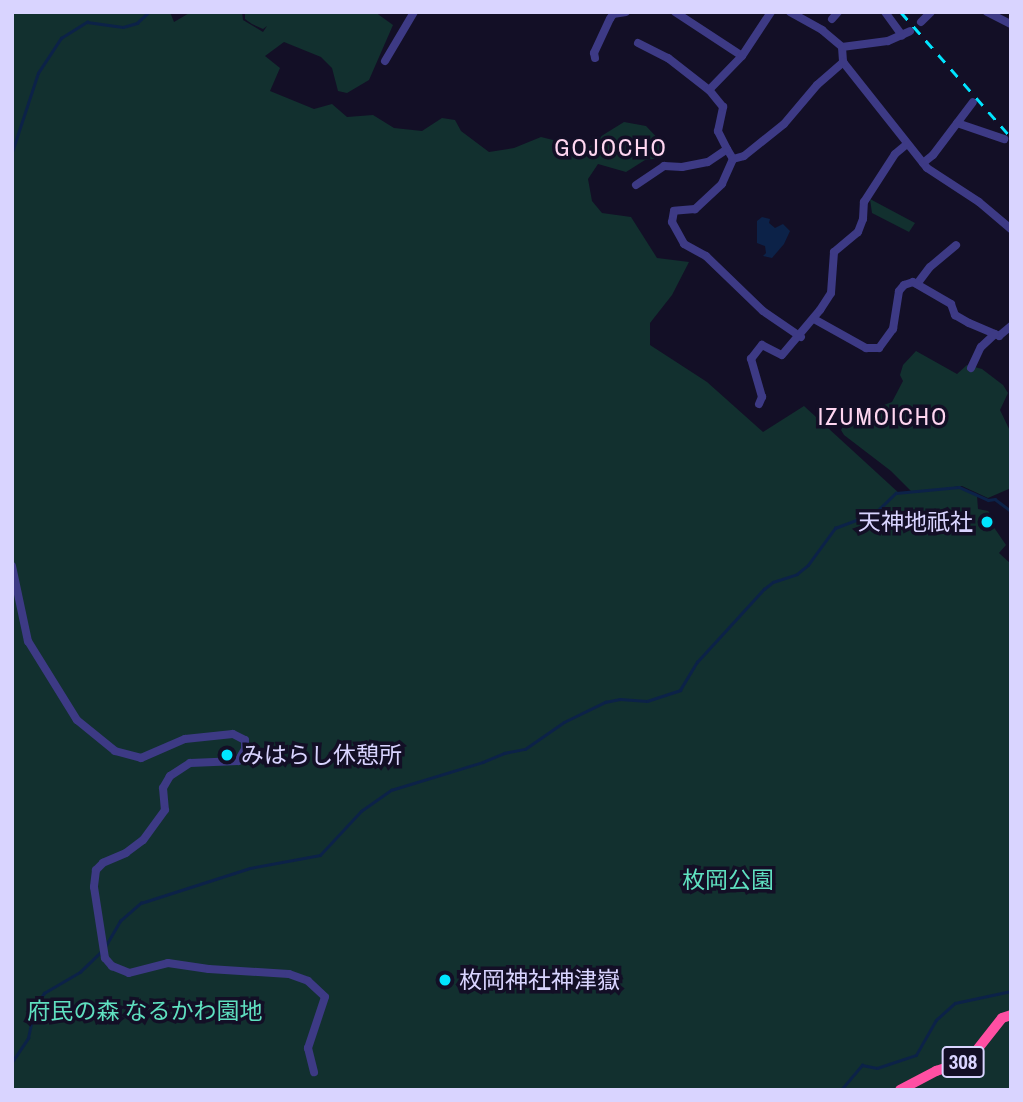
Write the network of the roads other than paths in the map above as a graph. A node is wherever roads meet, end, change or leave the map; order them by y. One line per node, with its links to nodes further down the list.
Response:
1 (626, 12): 14 (street)
2 (675, 12): 13 (street)
3 (771, 12): 13 (street)
4 (790, 12): 12 (street)
5 (885, 12): 12 (street)
6 (931, 12): 9 (street)
7 (987, 12): 10 (street)
8 (412, 13): 15 (street)
9 (921, 22)
10 (1011, 24)
11 (638, 43): 17 (street)
12 (842, 47): 16 (street)
13 (742, 57): 17 (street)
14 (595, 58)
15 (385, 61)
16 (843, 62): 21 (street); 23 (street)
17 (709, 90): 22 (street)
18 (973, 102): 19 (street)
19 (957, 123): 20 (street); 24 (street)
20 (1004, 139)
21 (907, 144): 24 (street); 29 (street)
22 (727, 149): 23 (street); 25 (street)
23 (733, 159): 32 (street)
24 (923, 163): 26 (street)
25 (636, 185)
26 (1011, 229)
27 (956, 245): 28 (street)
28 (917, 284): 29 (street); 31 (street)
29 (814, 319): 32 (street)
30 (1011, 326): 31 (street)
31 (995, 334): 33 (street)
32 (801, 337): 34 (street)
33 (971, 368)
34 (759, 404)
35 (12, 566): 37 (street)
36 (1011, 1015): 38 (highway, 308)
37 (314, 1072)
38 (900, 1090)

